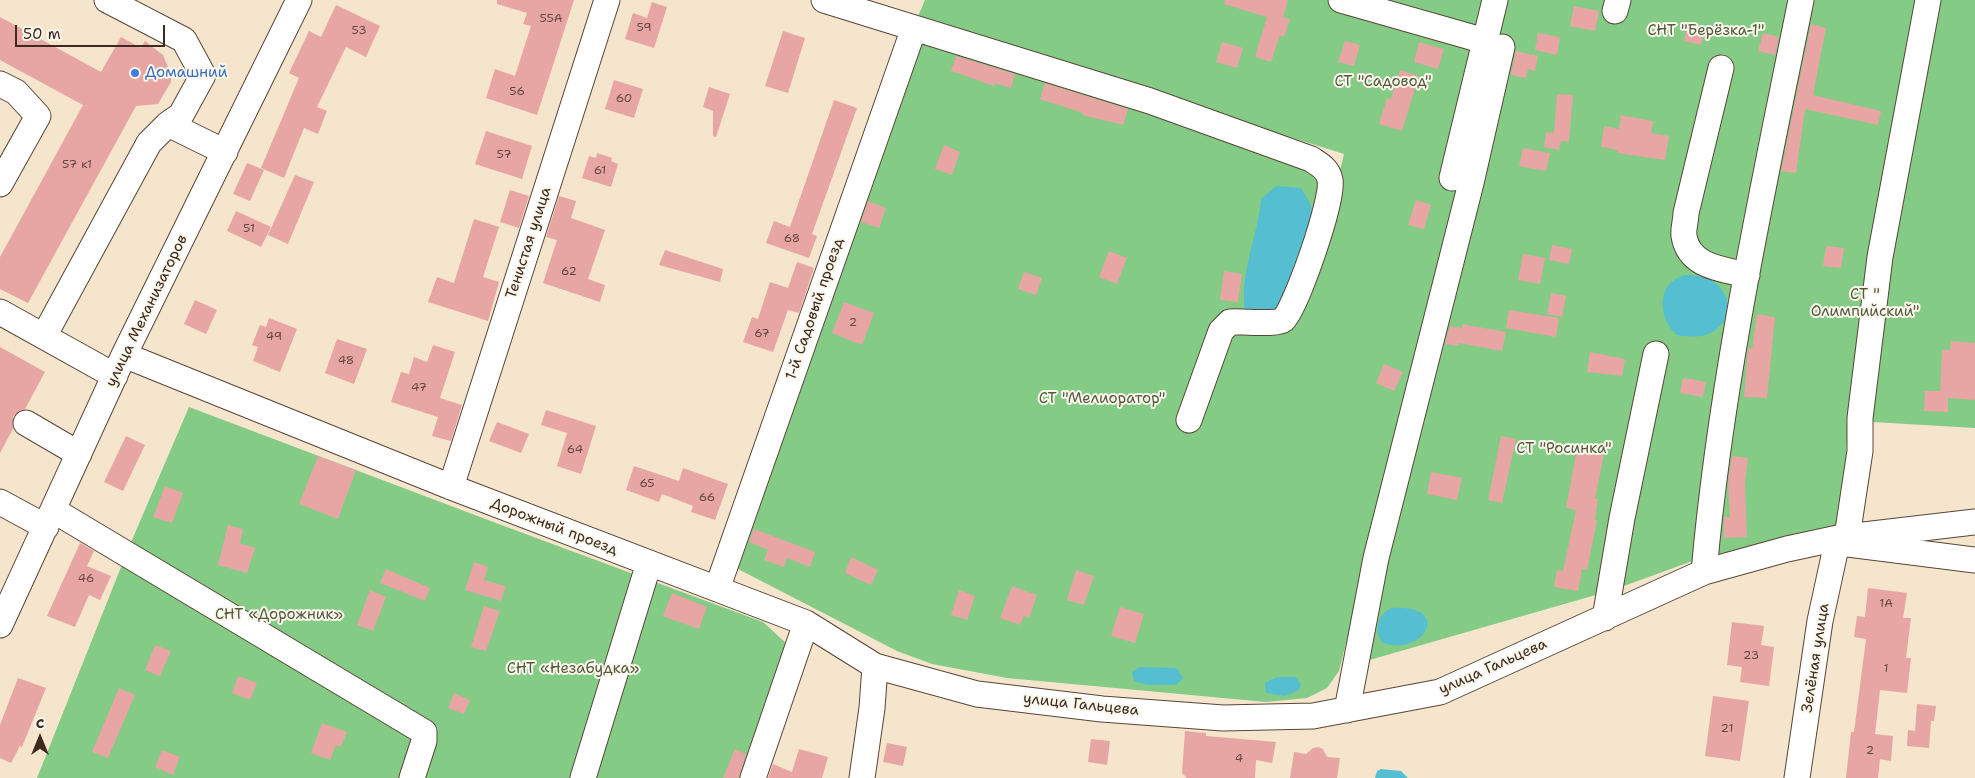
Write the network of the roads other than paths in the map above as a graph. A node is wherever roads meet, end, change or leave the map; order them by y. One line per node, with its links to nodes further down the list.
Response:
1 (107, 0): 14 (street)
2 (299, 0): 15 (street, улица Механизаторов)
3 (607, 0): 26 (street, Тенистая улица)
4 (824, 0): 9 (street)
5 (1340, 0): 11 (street)
6 (1495, 0): 11 (street)
7 (1801, 0): 18 (street)
8 (1928, 0): 30 (street, Зелёная улица)
9 (891, 9): 10 (street)
10 (914, 28): 23 (street); 34 (street, 1-й Садовый проезд)
11 (1493, 44): 16 (street); 39 (street)
12 (1720, 68): 18 (street)
13 (0, 84): 17 (street)
14 (168, 124): 15 (street); 20 (street)
15 (225, 152): 22 (street, улица Механизаторов)
16 (1452, 178)
17 (0, 184)
18 (1747, 275): 33 (street)
19 (0, 312): 20 (street, Дорожный проезд)
20 (44, 336): 22 (street, Дорожный проезд)
21 (1656, 354): 35 (street)
22 (120, 366): 25 (street, улица Механизаторов); 26 (street, Дорожный проезд)
23 (1189, 420)
24 (26, 423): 25 (street)
25 (80, 454): 28 (street, улица Механизаторов)
26 (451, 487): 32 (street, Дорожный проезд)
27 (0, 502): 28 (street)
28 (49, 519): 37 (street, улица Механизаторов); 40 (street)
29 (1975, 522): 30 (street, улица Гальцева)
30 (1843, 537): 31 (street); 33 (street, улица Гальцева); 44 (street, Зелёная улица)
31 (1975, 560)
32 (649, 563): 34 (street, Дорожный проезд); 41 (street)
33 (1704, 572): 35 (street, улица Гальцева)
34 (717, 589): 36 (street, Дорожный проезд)
35 (1604, 618): 39 (street, улица Гальцева)
36 (806, 623): 38 (street, Дорожный проезд); 42 (street)
37 (0, 625)
38 (875, 666): 39 (street, улица Гальцева); 43 (street)
39 (1347, 710)
40 (412, 778)
41 (583, 778)
42 (753, 778)
43 (862, 778)
44 (1797, 778)

